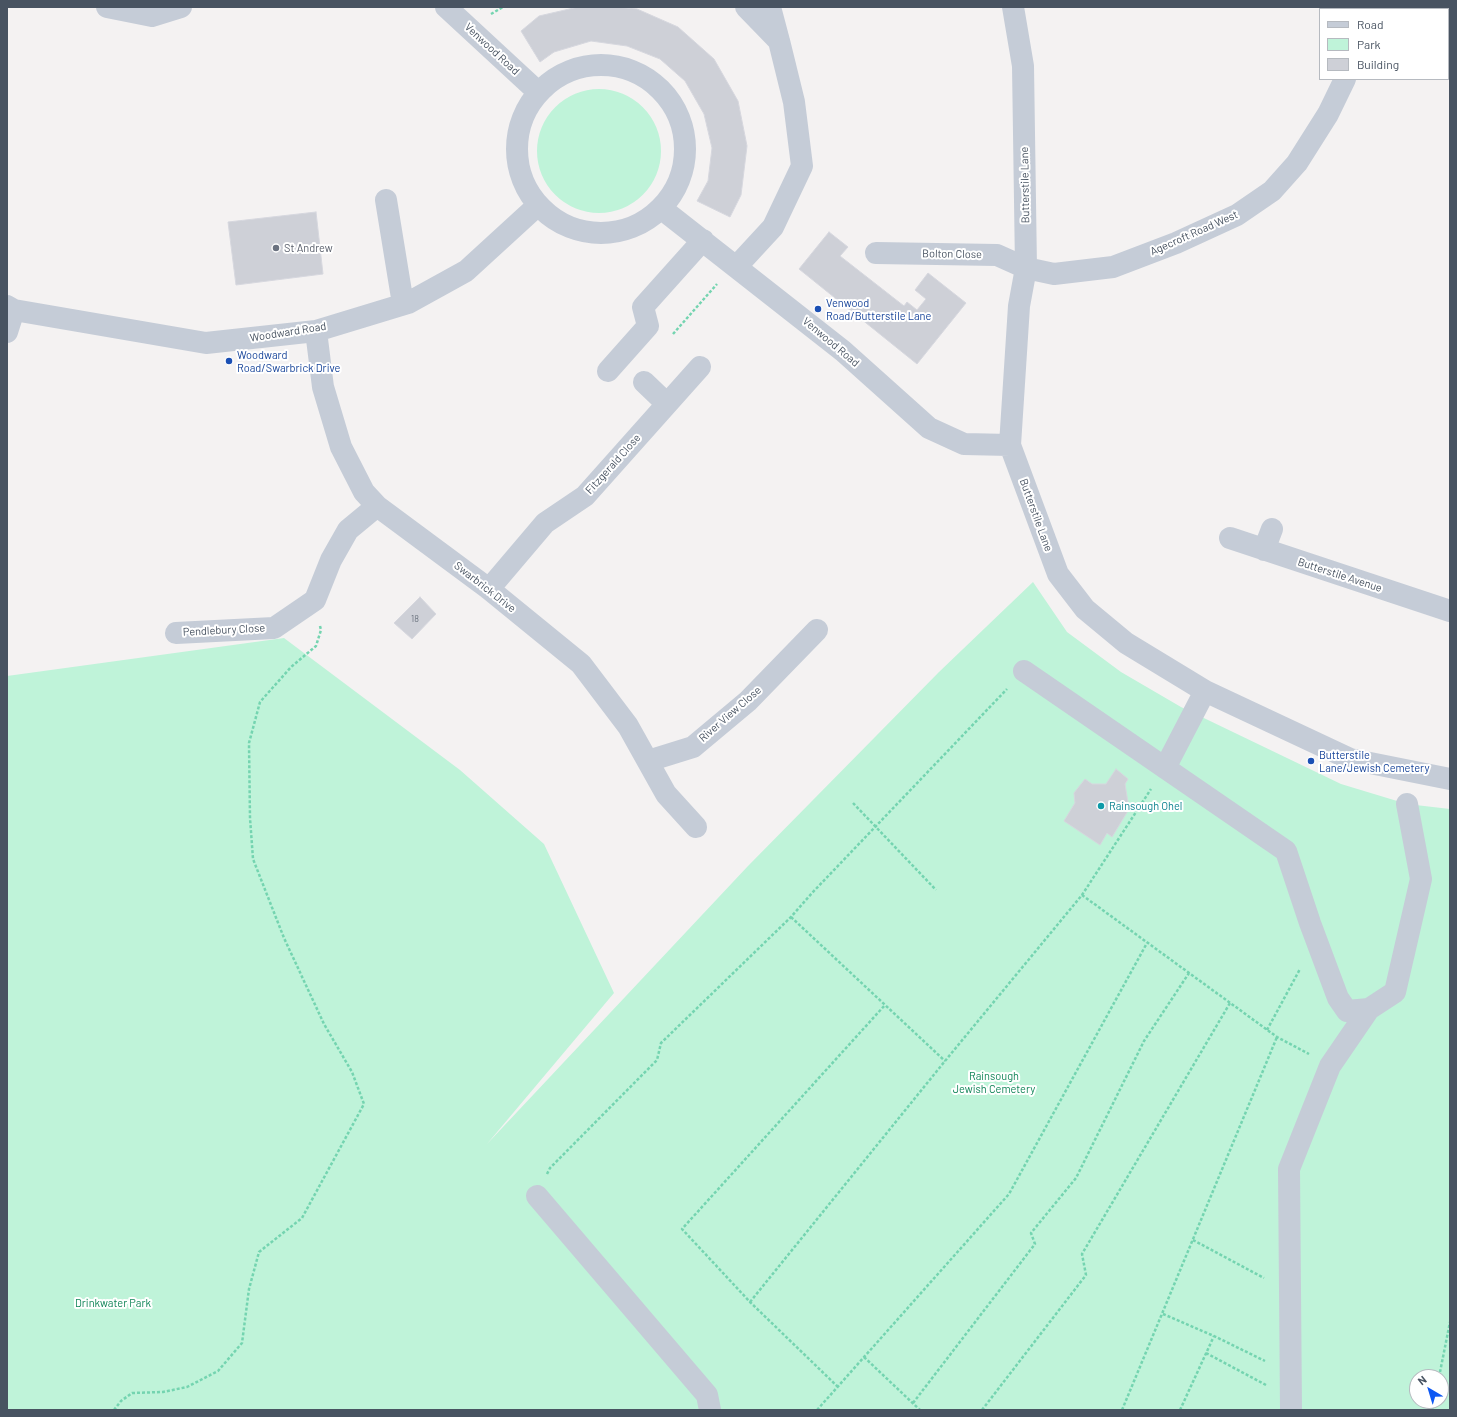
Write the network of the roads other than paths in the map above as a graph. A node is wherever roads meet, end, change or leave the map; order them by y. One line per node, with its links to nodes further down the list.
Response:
1 (107, 7): 2 (street)
2 (181, 7)
3 (446, 7): 9 (street, Venwood Road)
4 (746, 7): 7 (street)
5 (770, 7): 7 (street)
6 (1013, 7): 16 (street, Butterstile Lane)
7 (779, 41): 15 (street)
8 (1345, 80): 16 (street, Agecroft Road West)
9 (538, 92): 11 (street); 12 (street)
10 (386, 200): 17 (street)
11 (537, 206): 12 (street); 17 (street, Woodward Road)
12 (662, 209): 13 (street, Venwood Road)
13 (703, 240): 15 (street, Venwood Road); 22 (street)
14 (876, 253): 16 (street, Bolton Close)
15 (737, 266): 25 (street, Venwood Road)
16 (1026, 268): 25 (street, Butterstile Lane)
17 (403, 304): 19 (street, Woodward Road)
18 (10, 308): 19 (street, Woodward Road); 20 (street)
19 (316, 331): 26 (street, Swarbrick Drive)
20 (7, 332)
21 (700, 367): 24 (street, Fitzgerald Close)
22 (608, 370)
23 (644, 382): 24 (street)
24 (667, 404): 30 (street, Fitzgerald Close)
25 (1010, 445): 35 (street, Butterstile Lane)
26 (377, 506): 30 (street, Swarbrick Drive); 33 (street, Pendlebury Close)
27 (1272, 529): 29 (street)
28 (1230, 538): 29 (street, Butterstile Avenue)
29 (1264, 550): 31 (street, Butterstile Avenue)
30 (489, 589): 36 (street, Swarbrick Drive)
31 (1450, 611)
32 (817, 630): 36 (street, River View Close)
33 (176, 633)
34 (1024, 671): 37 (street)
35 (1205, 692): 37 (street); 38 (street, Butterstile Lane)
36 (648, 761): 40 (street, Swarbrick Drive)
37 (1165, 768): 41 (street)
38 (1450, 778)
39 (1407, 804): 41 (street)
40 (696, 827)
41 (1369, 1009): 43 (street)
42 (537, 1196): 44 (street)
43 (1291, 1404)
44 (710, 1410)

